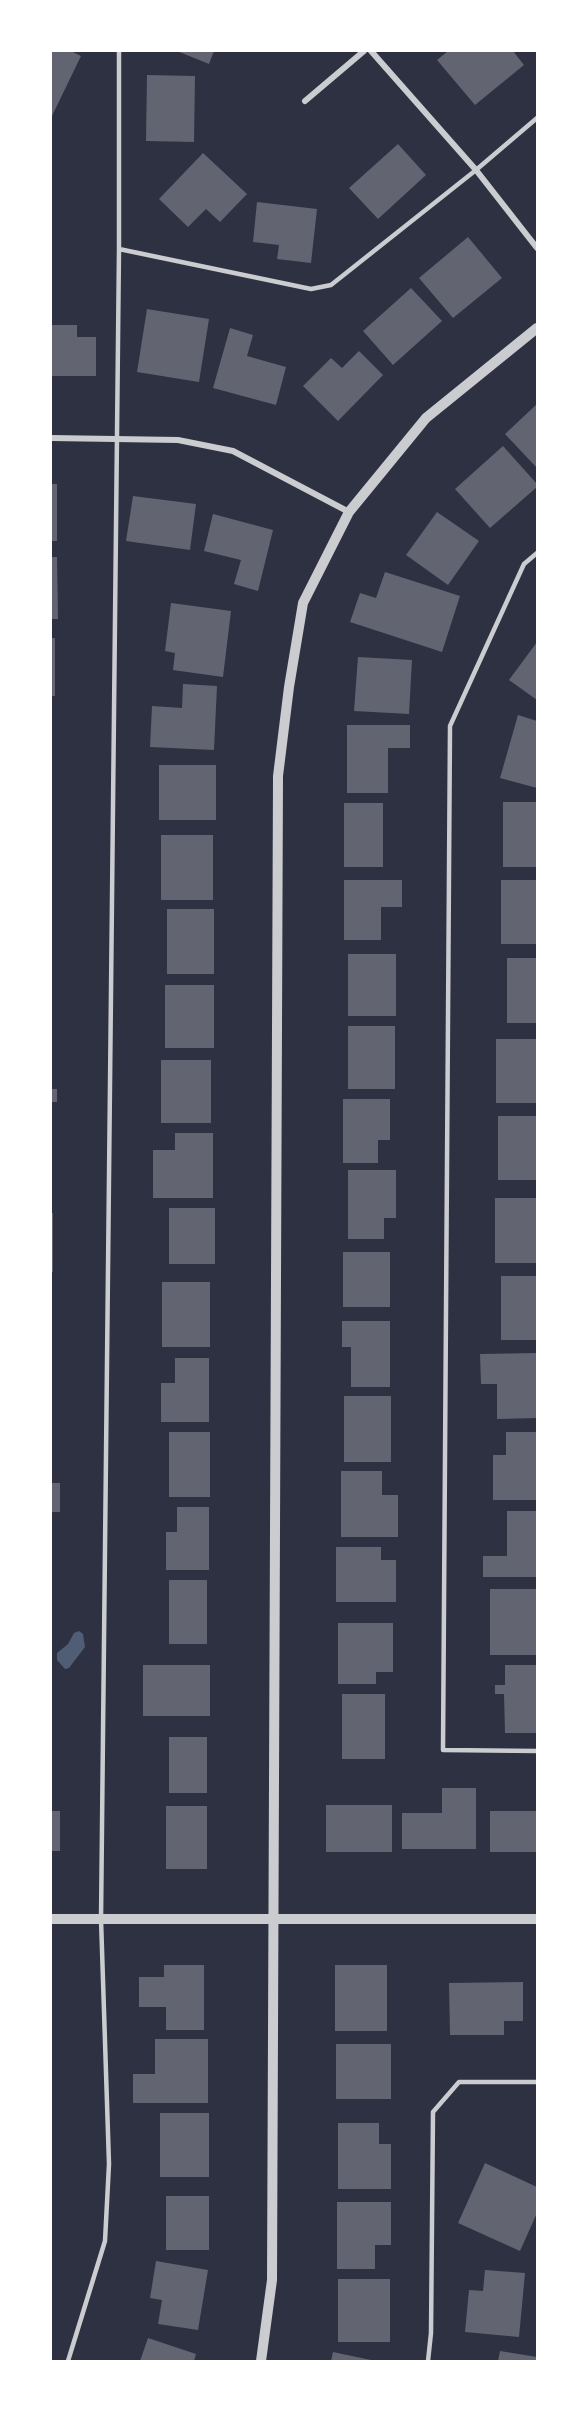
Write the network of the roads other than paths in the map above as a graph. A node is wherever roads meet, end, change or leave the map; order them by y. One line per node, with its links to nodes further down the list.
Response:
1 (119, 51): 8 (lane)
2 (364, 51): 4 (street)
3 (372, 51): 6 (street)
4 (304, 101)
5 (537, 118): 6 (lane)
6 (476, 170): 7 (street); 8 (lane)
7 (537, 248)
8 (119, 249): 11 (lane)
9 (537, 328): 12 (street)
10 (51, 438): 11 (street)
11 (116, 438): 12 (street); 16 (lane)
12 (349, 512): 17 (street)
13 (537, 553): 14 (lane)
14 (537, 1750)
15 (51, 1919): 16 (street)
16 (101, 1919): 17 (street); 20 (lane)
17 (273, 1919): 18 (street); 21 (street)
18 (537, 1919)
19 (537, 2082): 22 (lane)
20 (68, 2361)
21 (261, 2361)
22 (428, 2361)

